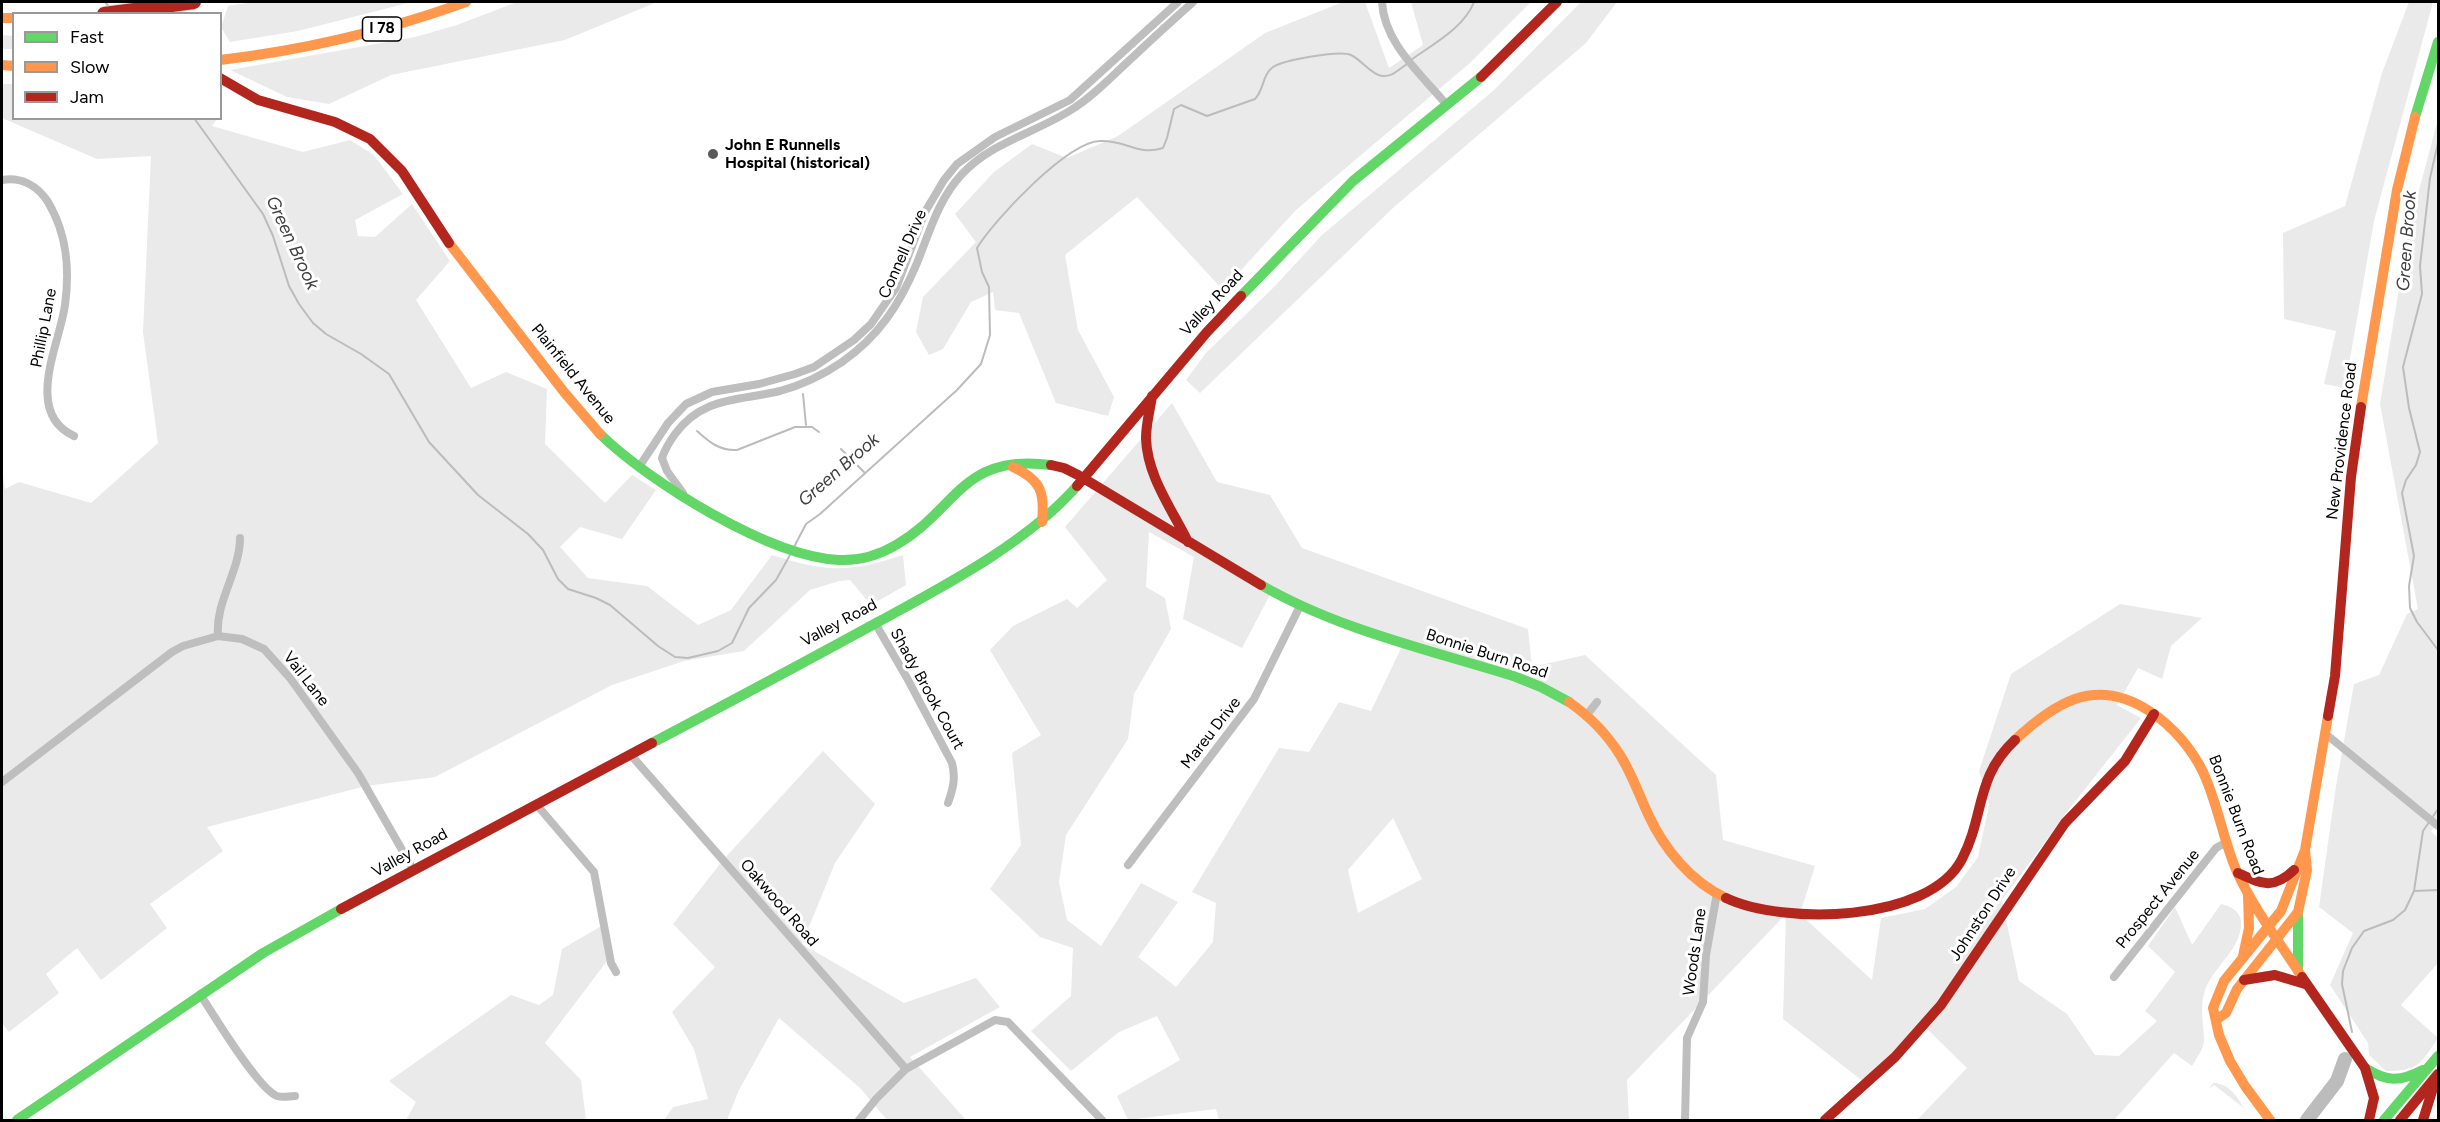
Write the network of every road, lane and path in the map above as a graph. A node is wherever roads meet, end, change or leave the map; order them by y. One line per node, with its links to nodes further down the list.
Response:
1 (195, 2): 7 (main road, bridge)
2 (466, 2): 9 (main road, I 78)
3 (1178, 2): 11 (street, Connell Drive)
4 (1193, 2): 12 (street, Connell Drive)
5 (1382, 2): 13 (street)
6 (1557, 2): 13 (main road, Valley Road)
7 (119, 12)
8 (2439, 42): 30 (main road, New Providence Road)
9 (222, 60)
10 (222, 79): 18 (main road, Plainfield Avenue)
11 (1090, 83): 12 (street); 18 (street, Connell Drive)
12 (1096, 90): 20 (street, Connell Drive)
13 (1446, 104): 15 (main road, Valley Road)
14 (2, 180): 16 (street, Phillip Lane)
15 (1153, 394): 19 (main road, Valley Road); 23 (main road)
16 (74, 436)
17 (1010, 465): 19 (main road, Plainfield Avenue); 20 (main road, Plainfield Avenue); 21 (main road)
18 (639, 467): 20 (main road, Plainfield Avenue)
19 (1084, 478): 21 (main road, Valley Road); 23 (main road, Bonnie Burn Road)
20 (686, 497)
21 (1042, 522): 25 (main road, Valley Road)
22 (240, 538): 26 (street)
23 (1188, 542): 24 (main road, Bonnie Burn Road)
24 (1300, 606): 29 (main road, Bonnie Burn Road); 38 (street, Mareu Drive)
25 (875, 623): 31 (main road, Valley Road); 33 (street, Shady Brook Court)
26 (218, 636): 32 (street, Vail Lane); 40 (street, Vail Lane)
27 (1597, 702): 29 (street)
28 (2154, 714): 36 (main road, Bonnie Burn Road); 43 (main road, Bonnie Burn Road); 63 (main road, Johnston Drive)
29 (1586, 716): 43 (main road, Bonnie Burn Road)
30 (2327, 735): 35 (street); 37 (main road, New Providence Road)
31 (630, 754): 34 (main road, Valley Road); 57 (street, Oakwood Road)
32 (2, 782)
33 (948, 803)
34 (536, 804): 40 (main road, Valley Road); 49 (street)
35 (2438, 826)
36 (2227, 842): 41 (main road, Bonnie Burn Road); 50 (street, Prospect Avenue)
37 (2305, 850): 39 (main road, New Providence Road); 44 (main road, New Providence Road)
38 (1128, 865)
39 (2296, 867): 41 (main road); 45 (main road, New Providence Road)
40 (413, 869): 53 (main road, Valley Road)
41 (2238, 873): 42 (main road, Bonnie Burn Road)
42 (2248, 891): 45 (main road, Bonnie Burn Road); 47 (main road)
43 (1717, 893): 62 (street, Woods Lane)
44 (2298, 912): 46 (main road, New Providence Road); 48 (main road)
45 (2270, 927): 46 (main road, Bonnie Burn Road); 47 (main road, New Providence Road)
46 (2278, 940): 48 (main road, Bonnie Burn Road); 51 (main road, New Providence Road)
47 (2243, 958): 54 (main road, New Providence Road)
48 (2298, 971): 52 (main road, Bonnie Burn Road)
49 (616, 972)
50 (2114, 977)
51 (2243, 981): 52 (main road); 54 (main road, New Providence Road)
52 (2306, 984): 55 (main road, Bonnie Burn Road)
53 (200, 994): 58 (street); 59 (main road, Valley Road)
54 (2216, 1020): 64 (main road, New Providence Road)
55 (2366, 1068): 56 (main road); 65 (main road)
56 (2436, 1068): 66 (main road); 67 (main road); 68 (main road)
57 (906, 1070): 60 (street); 61 (street)
58 (295, 1096)
59 (17, 1120)
60 (859, 1120)
61 (1102, 1120)
62 (1685, 1120)
63 (1825, 1120)
64 (2271, 1120)
65 (2369, 1120)
66 (2384, 1120)
67 (2400, 1120)
68 (2423, 1120)

